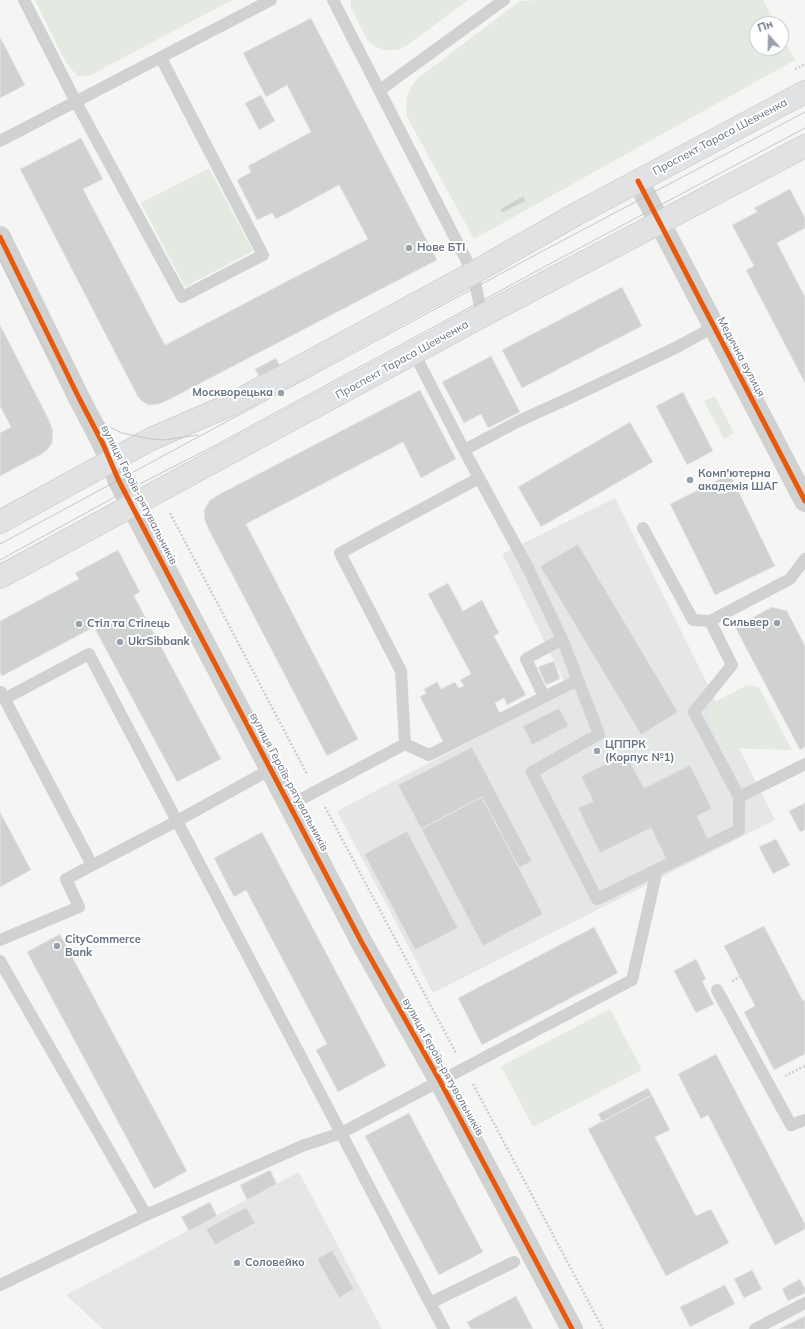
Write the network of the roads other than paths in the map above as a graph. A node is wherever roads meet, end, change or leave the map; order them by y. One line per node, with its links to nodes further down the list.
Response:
1 (24, 0): 8 (lane)
2 (271, 0): 5 (lane)
3 (333, 0): 6 (lane)
4 (504, 0): 6 (lane)
5 (161, 58): 8 (lane); 8 (lane)
6 (380, 90): 14 (lane)
7 (805, 92): 11 (main road, Проспект Тараса Шевченка)
8 (76, 102): 9 (lane)
9 (0, 142)
10 (805, 146): 12 (main road, Проспект Тараса Шевченка)
11 (638, 181): 12 (street, Медична вулиця); 14 (main road, Проспект Тараса Шевченка)
12 (660, 222): 15 (main road, Проспект Тараса Шевченка); 16 (street, Медична вулиця)
13 (0, 237): 19 (street, вулиця Героїв-рятувальників)
14 (472, 273): 15 (lane); 19 (main road, Проспект Тараса Шевченка)
15 (482, 316): 17 (main road, Проспект Тараса Шевченка)
16 (714, 327): 18 (lane); 21 (street, Медична вулиця)
17 (414, 353): 18 (lane); 22 (main road, Проспект Тараса Шевченка)
18 (464, 450): 20 (lane)
19 (110, 462): 22 (street, вулиця Героїв-рятувальників); 23 (main road, Проспект Тараса Шевченка)
20 (479, 478): 28 (lane); 32 (lane)
21 (805, 500)
22 (132, 506): 26 (main road, Проспект Тараса Шевченка); 34 (street, вулиця Героїв-рятувальників)
23 (0, 522)
24 (643, 528): 27 (lane)
25 (805, 559): 27 (lane)
26 (0, 577)
27 (710, 621): 35 (lane)
28 (562, 639): 29 (lane); 31 (lane)
29 (578, 680): 31 (lane); 39 (lane)
30 (2, 695): 37 (lane); 38 (lane)
31 (544, 697): 32 (lane)
32 (405, 744): 36 (lane)
33 (805, 764): 35 (lane)
34 (271, 769): 36 (street, вулиця Героїв-рятувальників); 37 (lane)
35 (739, 797): 39 (lane)
36 (290, 805): 43 (street, вулиця Героїв-рятувальників)
37 (177, 821): 38 (lane); 45 (lane)
38 (92, 865): 40 (lane)
39 (657, 870): 43 (lane)
40 (0, 940)
41 (0, 962): 46 (lane)
42 (717, 990): 44 (lane)
43 (440, 1081): 45 (lane); 52 (street, вулиця Героїв-рятувальників)
44 (805, 1120)
45 (340, 1133): 46 (lane); 49 (lane)
46 (146, 1215): 48 (lane)
47 (514, 1262): 49 (lane)
48 (0, 1285)
49 (430, 1303): 51 (lane)
50 (805, 1303): 53 (lane)
51 (444, 1329)
52 (572, 1329)
53 (755, 1329)

